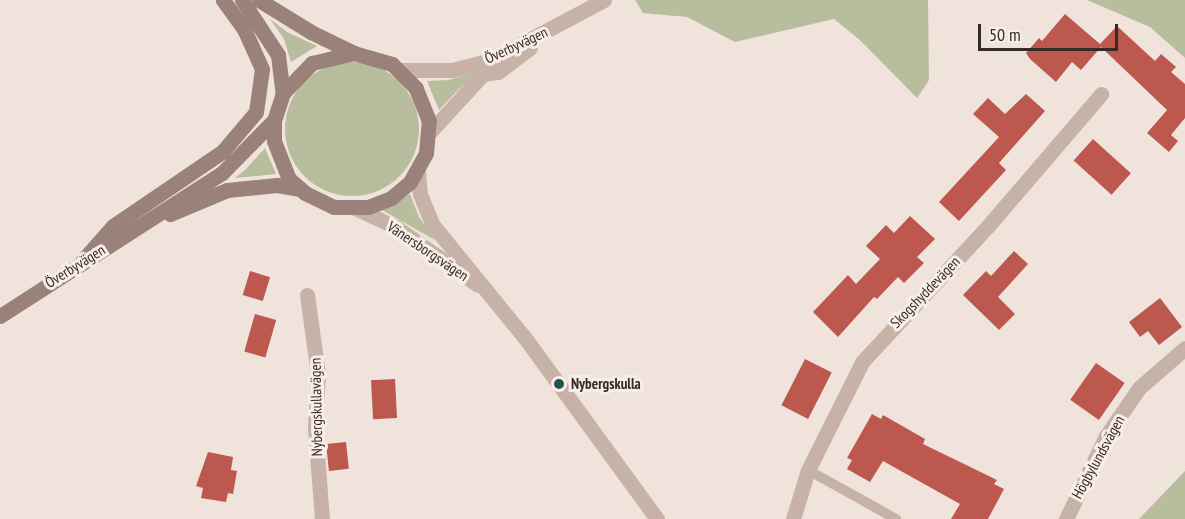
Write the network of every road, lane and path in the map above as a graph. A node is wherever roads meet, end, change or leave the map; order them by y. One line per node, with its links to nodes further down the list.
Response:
1 (223, 0): 16 (main road)
2 (242, 0): 8 (main road, Vänersborgsvägen)
3 (259, 0): 6 (main road, Vänersborgsvägen)
4 (604, 0): 5 (street, Överbyvägen)
5 (561, 24): 7 (street, Överbyvägen); 11 (street, Överbyvägen)
6 (354, 53): 7 (main road, Vänersborgsvägen); 8 (main road)
7 (401, 70): 11 (main road, Vänersborgsvägen)
8 (282, 93): 10 (main road, Vänersborgsvägen)
9 (1101, 94): 21 (street, Skogshyddevägen)
10 (274, 120): 13 (main road, Vänersborgsvägen); 15 (main road, Överbyvägen)
11 (429, 133): 12 (main road, Vänersborgsvägen)
12 (418, 172): 14 (main road); 17 (street, Vänersborgsvägen)
13 (299, 189): 14 (main road, Vänersborgsvägen); 15 (main road, Överbyvägen)
14 (356, 208): 17 (street, Vänersborgsvägen)
15 (153, 220): 16 (main road, Överbyvägen)
16 (82, 260): 19 (main road, Överbyvägen)
17 (483, 288): 23 (street, Vänersborgsvägen)
18 (307, 295): 22 (street, Nybergskullavägen)
19 (0, 316)
20 (1185, 348): 26 (street, Högbylundsvägen)
21 (808, 470): 24 (street, Skogshyddevägen); 25 (lane)
22 (322, 519)
23 (657, 519)
24 (793, 519)
25 (896, 519)
26 (1066, 519)

